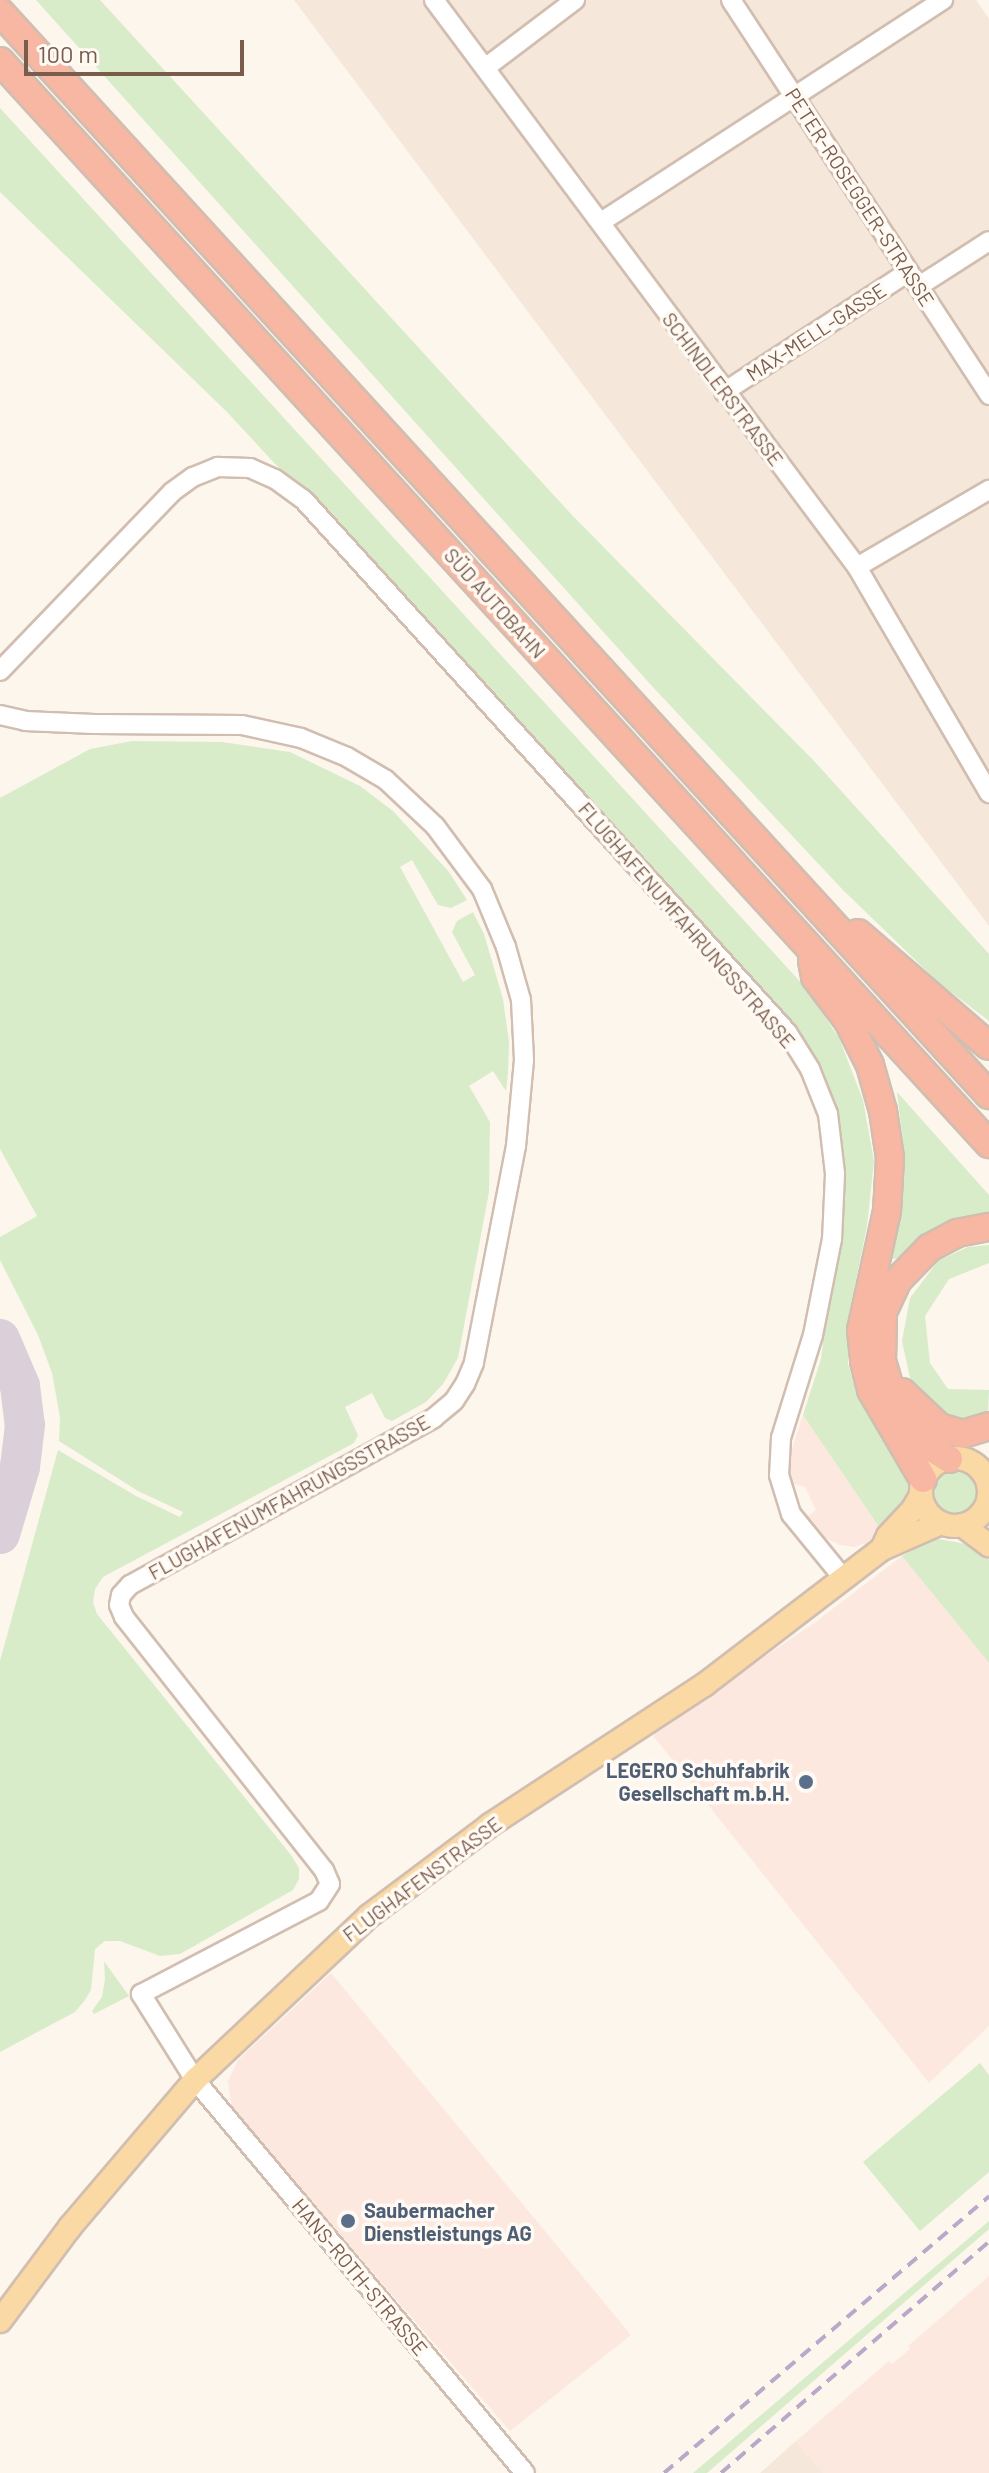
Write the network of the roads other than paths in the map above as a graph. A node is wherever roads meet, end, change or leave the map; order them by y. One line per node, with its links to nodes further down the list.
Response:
1 (434, 0): 7 (street, SCHINDLERSTRASSE)
2 (575, 0): 7 (street)
3 (731, 0): 8 (street, PETER-ROSEGGER-STRASSE)
4 (943, 0): 8 (street)
5 (0, 12): 20 (highway, SÜD AUTOBAHN)
6 (0, 61): 21 (highway, SÜD AUTOBAHN)
7 (485, 68): 9 (street, SCHINDLERSTRASSE)
8 (793, 96): 9 (street); 11 (street, PETER-ROSEGGER-STRASSE)
9 (601, 222): 12 (street, SCHINDLERSTRASSE)
10 (989, 241): 11 (street, MAX-MELL-GASSE)
11 (914, 279): 12 (street, MAX-MELL-GASSE); 13 (street, PETER-ROSEGGER-STRASSE)
12 (724, 392): 15 (street, SCHINDLERSTRASSE)
13 (989, 395)
14 (989, 490): 15 (street)
15 (857, 567): 18 (street, SCHINDLERSTRASSE)
16 (0, 671): 35 (street, FLUGHAFENUMFAHRUNGSSTRASSE)
17 (0, 715): 36 (street, FLUGHAFENUMFAHRUNGSSTRASSE)
18 (981, 761): 19 (street, SCHINDLERSTRASSE)
19 (989, 793)
20 (795, 883): 22 (highway); 23 (highway, SÜD AUTOBAHN)
21 (809, 945): 24 (highway, SÜD AUTOBAHN); 30 (highway)
22 (989, 1046)
23 (989, 1095)
24 (989, 1144)
25 (989, 1227): 26 (highway)
26 (882, 1361): 27 (highway); 29 (highway)
27 (989, 1426)
28 (989, 1449): 29 (main road, FLUGHAFENSTRASSE)
29 (958, 1460): 30 (main road, FLUGHAFENSTRASSE); 31 (main road, FLUGHAFENSTRASSE)
30 (922, 1487): 32 (main road); 34 (main road, FLUGHAFENSTRASSE)
31 (988, 1502): 32 (main road, FLUGHAFENSTRASSE)
32 (951, 1524): 33 (main road); 34 (main road, FLUGHAFENSTRASSE)
33 (989, 1545)
34 (882, 1549): 35 (main road, FLUGHAFENSTRASSE)
35 (844, 1579): 36 (main road, FLUGHAFENSTRASSE)
36 (195, 2080): 37 (main road, FLUGHAFENSTRASSE); 38 (street, HANS-ROTH-STRASSE)
37 (0, 2321)
38 (525, 2473)

